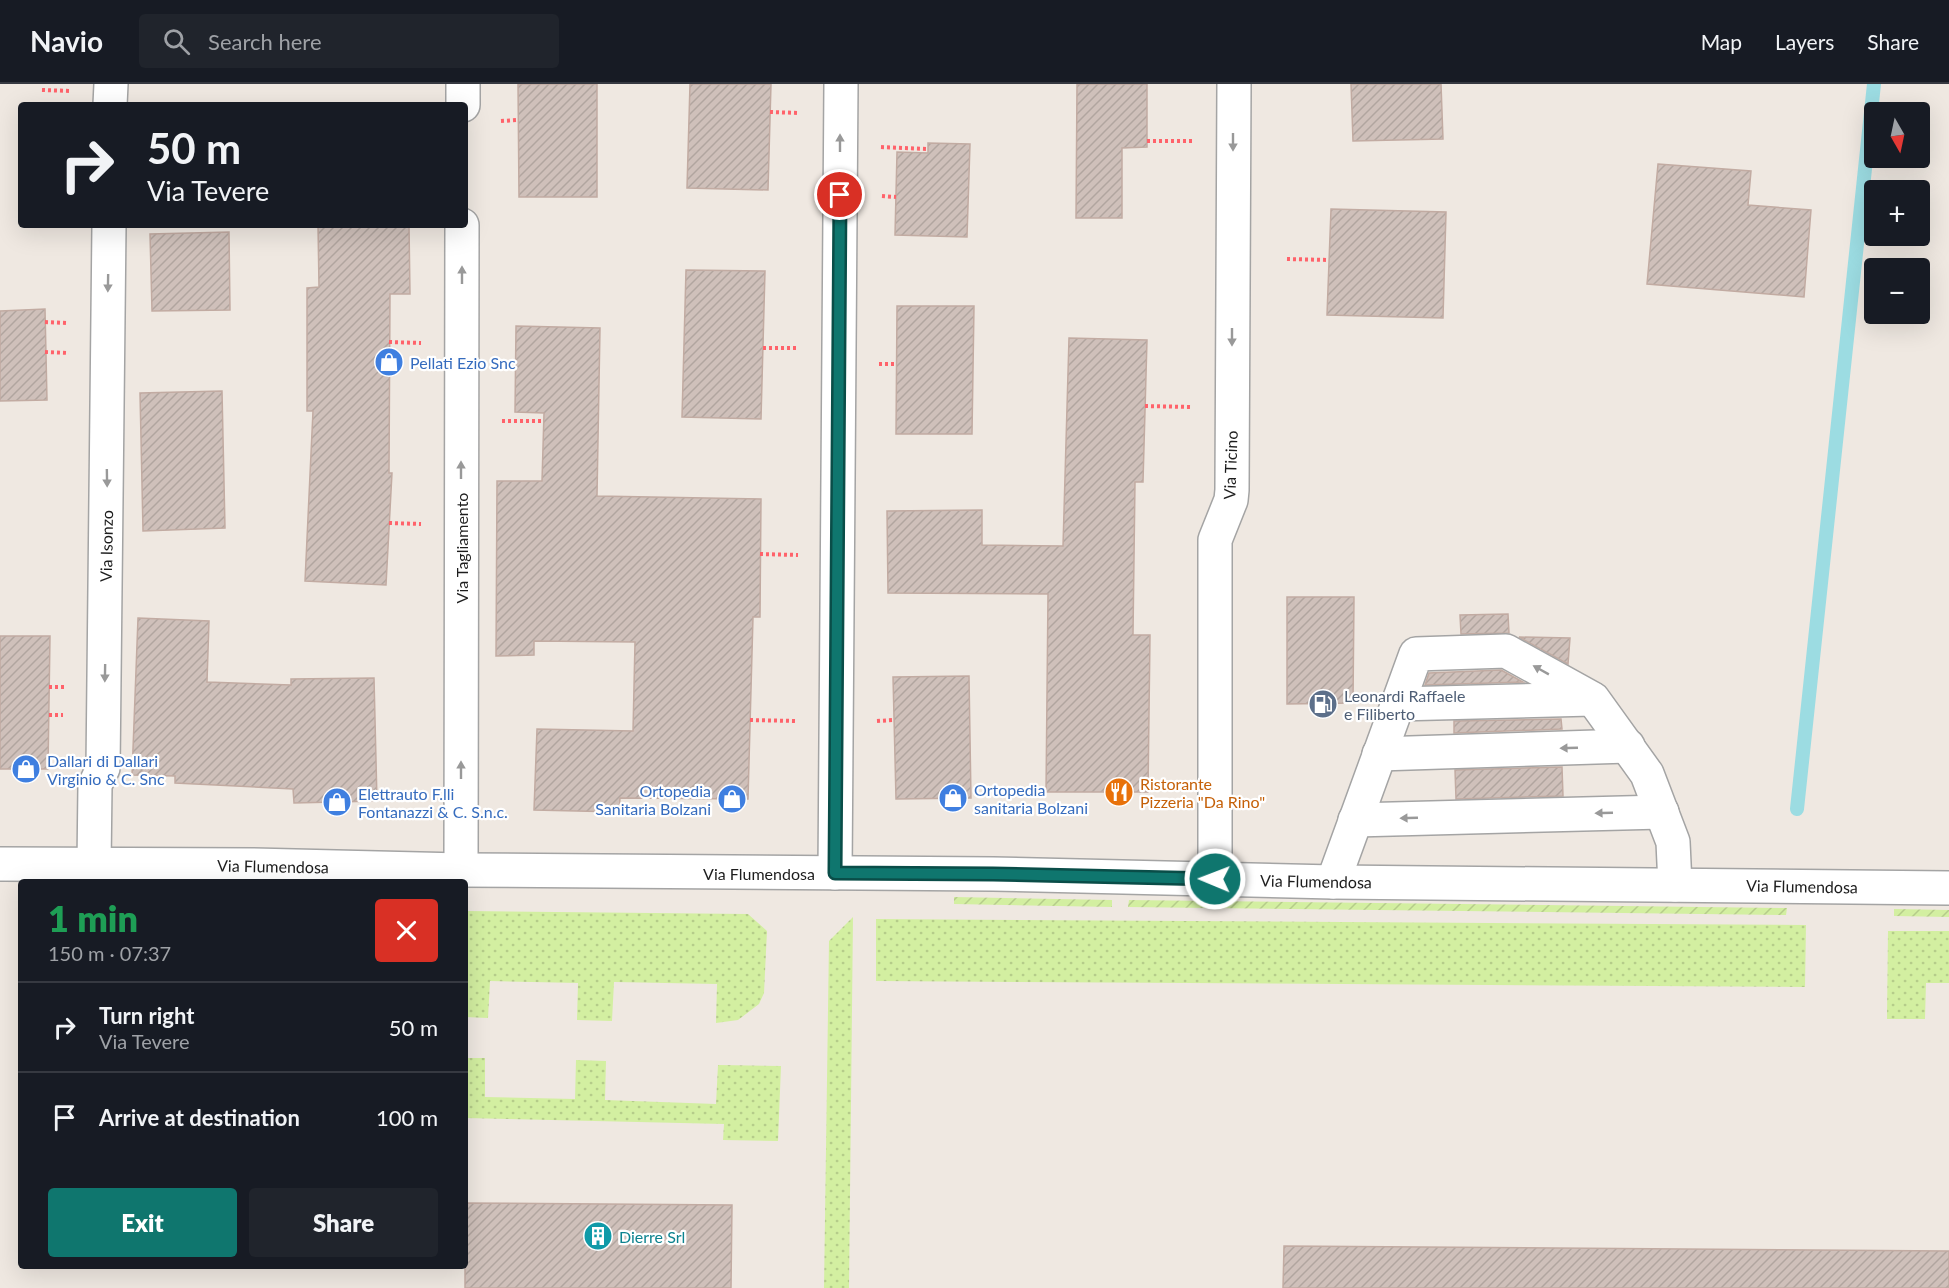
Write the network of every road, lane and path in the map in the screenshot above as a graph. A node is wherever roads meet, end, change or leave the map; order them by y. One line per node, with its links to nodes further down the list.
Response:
1 (111, 84): 7 (street)
2 (463, 84): 8 (street)
3 (841, 84): 48 (street, one-way to 3)
4 (1234, 84): 49 (street, Via Ticino, one-way to 49)
5 (42, 90): 6 (path)
6 (74, 91)
7 (110, 102)
8 (463, 102)
9 (770, 112): 10 (path)
10 (802, 113)
11 (518, 120): 12 (path)
12 (496, 121)
13 (1147, 141): 14 (path)
14 (1199, 141)
15 (880, 147): 16 (path)
16 (928, 149)
17 (109, 228): 46 (street, Via Isonzo, one-way to 46)
18 (462, 228): 47 (street, Via Tagliamento, one-way to 18)
19 (1287, 259): 20 (path)
20 (1329, 260)
21 (45, 322): 22 (path)
22 (73, 323)
23 (389, 342): 24 (path)
24 (428, 343)
25 (763, 348): 26 (path)
26 (799, 348)
27 (1145, 406): 28 (path)
28 (1197, 407)
29 (492, 421): 30 (path)
30 (543, 421)
31 (389, 523): 32 (path)
32 (428, 525)
33 (760, 554): 34 (path)
34 (808, 555)
35 (1593, 699): 36 (street); 36 (street, one-way to 36); 41 (street)
36 (1397, 704): 42 (street)
37 (750, 720): 39 (path)
38 (894, 720): 40 (path)
39 (805, 721)
40 (868, 721)
41 (1628, 746): 42 (street, one-way to 42); 43 (street)
42 (1379, 754): 44 (street)
43 (1662, 812): 44 (street, one-way to 44); 51 (street)
44 (1355, 820): 50 (street)
45 (0, 864): 46 (street, Via Flumendosa)
46 (94, 865): 47 (street, Via Flumendosa)
47 (461, 870): 48 (street, Via Flumendosa)
48 (835, 873): 49 (street, Via Flumendosa)
49 (1215, 879): 50 (street, Via Flumendosa)
50 (1333, 882): 51 (street, Via Flumendosa)
51 (1675, 885): 52 (street, Via Flumendosa)
52 (1949, 888)

